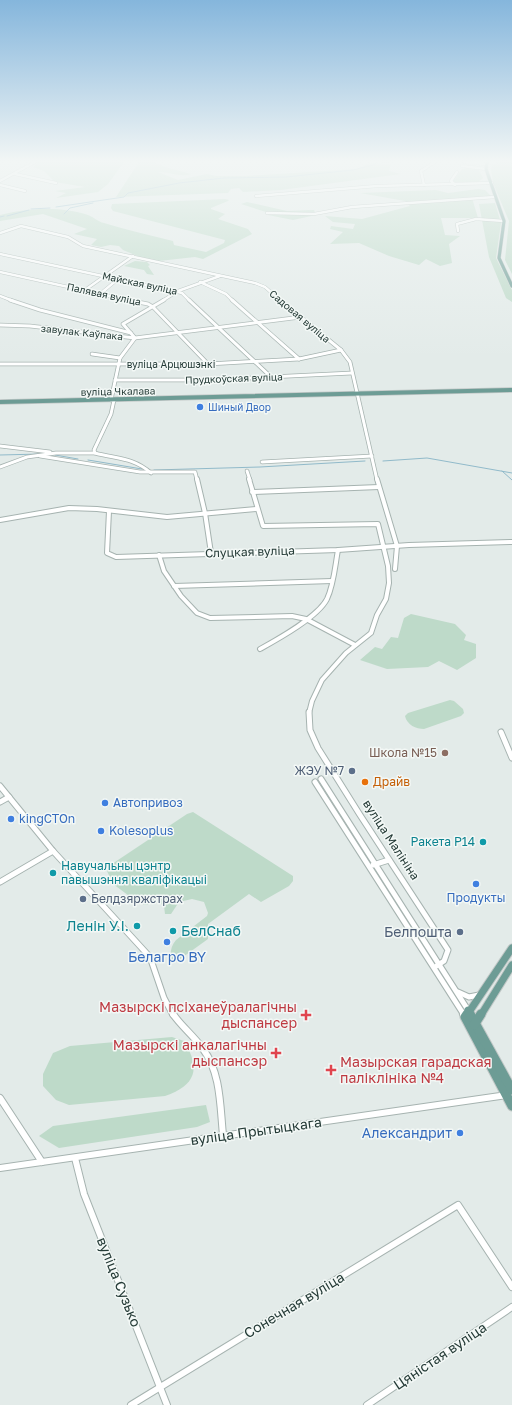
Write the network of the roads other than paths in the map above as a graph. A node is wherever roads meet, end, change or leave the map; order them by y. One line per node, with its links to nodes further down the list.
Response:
1 (16, 228): 6 (street, Садовая вуліца)
2 (28, 228): 8 (street, Садовая вуліца)
3 (458, 228): 5 (street)
4 (503, 228): 14 (main road)
5 (458, 231)
6 (0, 232)
7 (0, 254): 10 (street, Майская вуліца)
8 (133, 256): 10 (street); 11 (street, Садовая вуліца)
9 (0, 272): 15 (street, Палявая вуліца)
10 (106, 275): 12 (street, Майская вуліца); 15 (street)
11 (222, 275): 13 (street); 20 (street, Садовая вуліца)
12 (118, 279): 16 (street, Майская вуліца); 17 (street)
13 (200, 282): 16 (street); 21 (street)
14 (512, 286)
15 (84, 290): 17 (street, Палявая вуліца)
16 (178, 291): 19 (street); 24 (street, Майская вуліца)
17 (100, 294): 19 (street, Палявая вуліца)
18 (0, 296): 25 (street)
19 (153, 307): 22 (street); 26 (street, Палявая вуліца)
20 (301, 317): 21 (street); 29 (street, Садовая вуліца)
21 (257, 322): 24 (street); 32 (street)
22 (123, 324): 25 (street); 27 (street)
23 (0, 325): 28 (street, завулак Каўпака)
24 (218, 327): 26 (street); 33 (street, Майская вуліца)
25 (115, 328): 27 (street)
26 (178, 333): 28 (street); 36 (street, Палявая вуліца)
27 (132, 334): 28 (street)
28 (135, 338): 31 (street, завулак Каўпака)
29 (341, 350): 32 (street, вуліца Арцюшэнкі); 37 (street, Садовая вуліца)
30 (92, 354): 31 (street, завулак Каўпака)
31 (120, 358): 35 (street)
32 (299, 360): 33 (street, вуліца Арцюшэнкі)
33 (254, 362): 36 (street, вуліца Арцюшэнкі); 38 (street, Майская вуліца)
34 (0, 364): 35 (street, вуліца Арцюшэнкі)
35 (120, 364): 36 (street, вуліца Арцюшэнкі); 39 (street)
36 (208, 364)
37 (352, 372): 38 (street, Прудкоўская вуліца); 41 (street, Садовая вуліца)
38 (271, 377): 39 (street, Прудкоўская вуліца)
39 (115, 380): 42 (street)
40 (512, 390): 41 (main road, вуліца Чкалава)
41 (357, 394): 42 (main road, вуліца Чкалава); 48 (street, Садовая вуліца)
42 (113, 400): 43 (main road, вуліца Чкалава); 46 (street)
43 (0, 402)
44 (0, 446): 45 (street)
45 (56, 453): 46 (street); 47 (street)
46 (93, 453): 49 (street); 53 (street)
47 (40, 456): 49 (street); 51 (street)
48 (372, 456): 50 (street); 54 (street, Садовая вуліца)
49 (81, 461): 53 (street)
50 (262, 462)
51 (0, 467)
52 (247, 471): 55 (street)
53 (151, 473): 58 (street)
54 (379, 486): 55 (street); 61 (street, Садовая вуліца)
55 (252, 492): 56 (street)
56 (256, 509): 58 (street); 62 (street)
57 (109, 511): 58 (street); 59 (street); 65 (street, Слуцкая вуліца)
58 (205, 513): 64 (street)
59 (0, 520)
60 (512, 542): 61 (street, Слуцкая вуліца)
61 (397, 546): 62 (street, Слуцкая вуліца); 66 (street)
62 (384, 548): 63 (street, Слуцкая вуліца); 70 (street)
63 (338, 550): 64 (street, Слуцкая вуліца); 67 (street)
64 (211, 552): 65 (street, Слуцкая вуліца)
65 (159, 555): 68 (street)
66 (395, 569)
67 (332, 581): 68 (street); 69 (street)
68 (174, 586): 69 (street)
69 (306, 619): 70 (street); 71 (street)
70 (355, 645): 80 (street, вуліца Малініна)
71 (260, 649)
72 (501, 732): 73 (street)
73 (512, 758)
74 (322, 779): 81 (street)
75 (315, 782): 82 (street)
76 (0, 786): 77 (street)
77 (9, 797): 78 (street); 79 (street)
78 (0, 802)
79 (53, 851): 83 (street); 94 (street)
80 (388, 860): 81 (street); 86 (street, вуліца Малініна)
81 (376, 864): 82 (street); 86 (street)
82 (370, 866): 86 (street)
83 (0, 882)
84 (512, 948): 88 (main road)
85 (512, 965): 90 (main road)
86 (437, 966): 87 (street); 89 (street)
87 (457, 991): 88 (street); 89 (street)
88 (479, 995): 89 (main road)
89 (466, 1014): 90 (main road)
90 (473, 1026): 91 (main road)
91 (510, 1093): 93 (main road); 94 (street, вуліца Прытыцкага)
92 (0, 1098): 96 (street)
93 (512, 1106)
94 (223, 1136): 95 (street, вуліца Прытыцкага)
95 (75, 1158): 96 (street, вуліца Прытыцкага); 100 (street, вуліца Сузько)
96 (42, 1162): 97 (street, вуліца Прытыцкага)
97 (0, 1168)
98 (512, 1287): 100 (street, Сонечная вуліца)
99 (512, 1307): 103 (street, Цяністая вуліца)
100 (160, 1387): 101 (street, Сонечная вуліца); 102 (street, вуліца Сузько)
101 (131, 1405)
102 (167, 1405)
103 (367, 1405)

